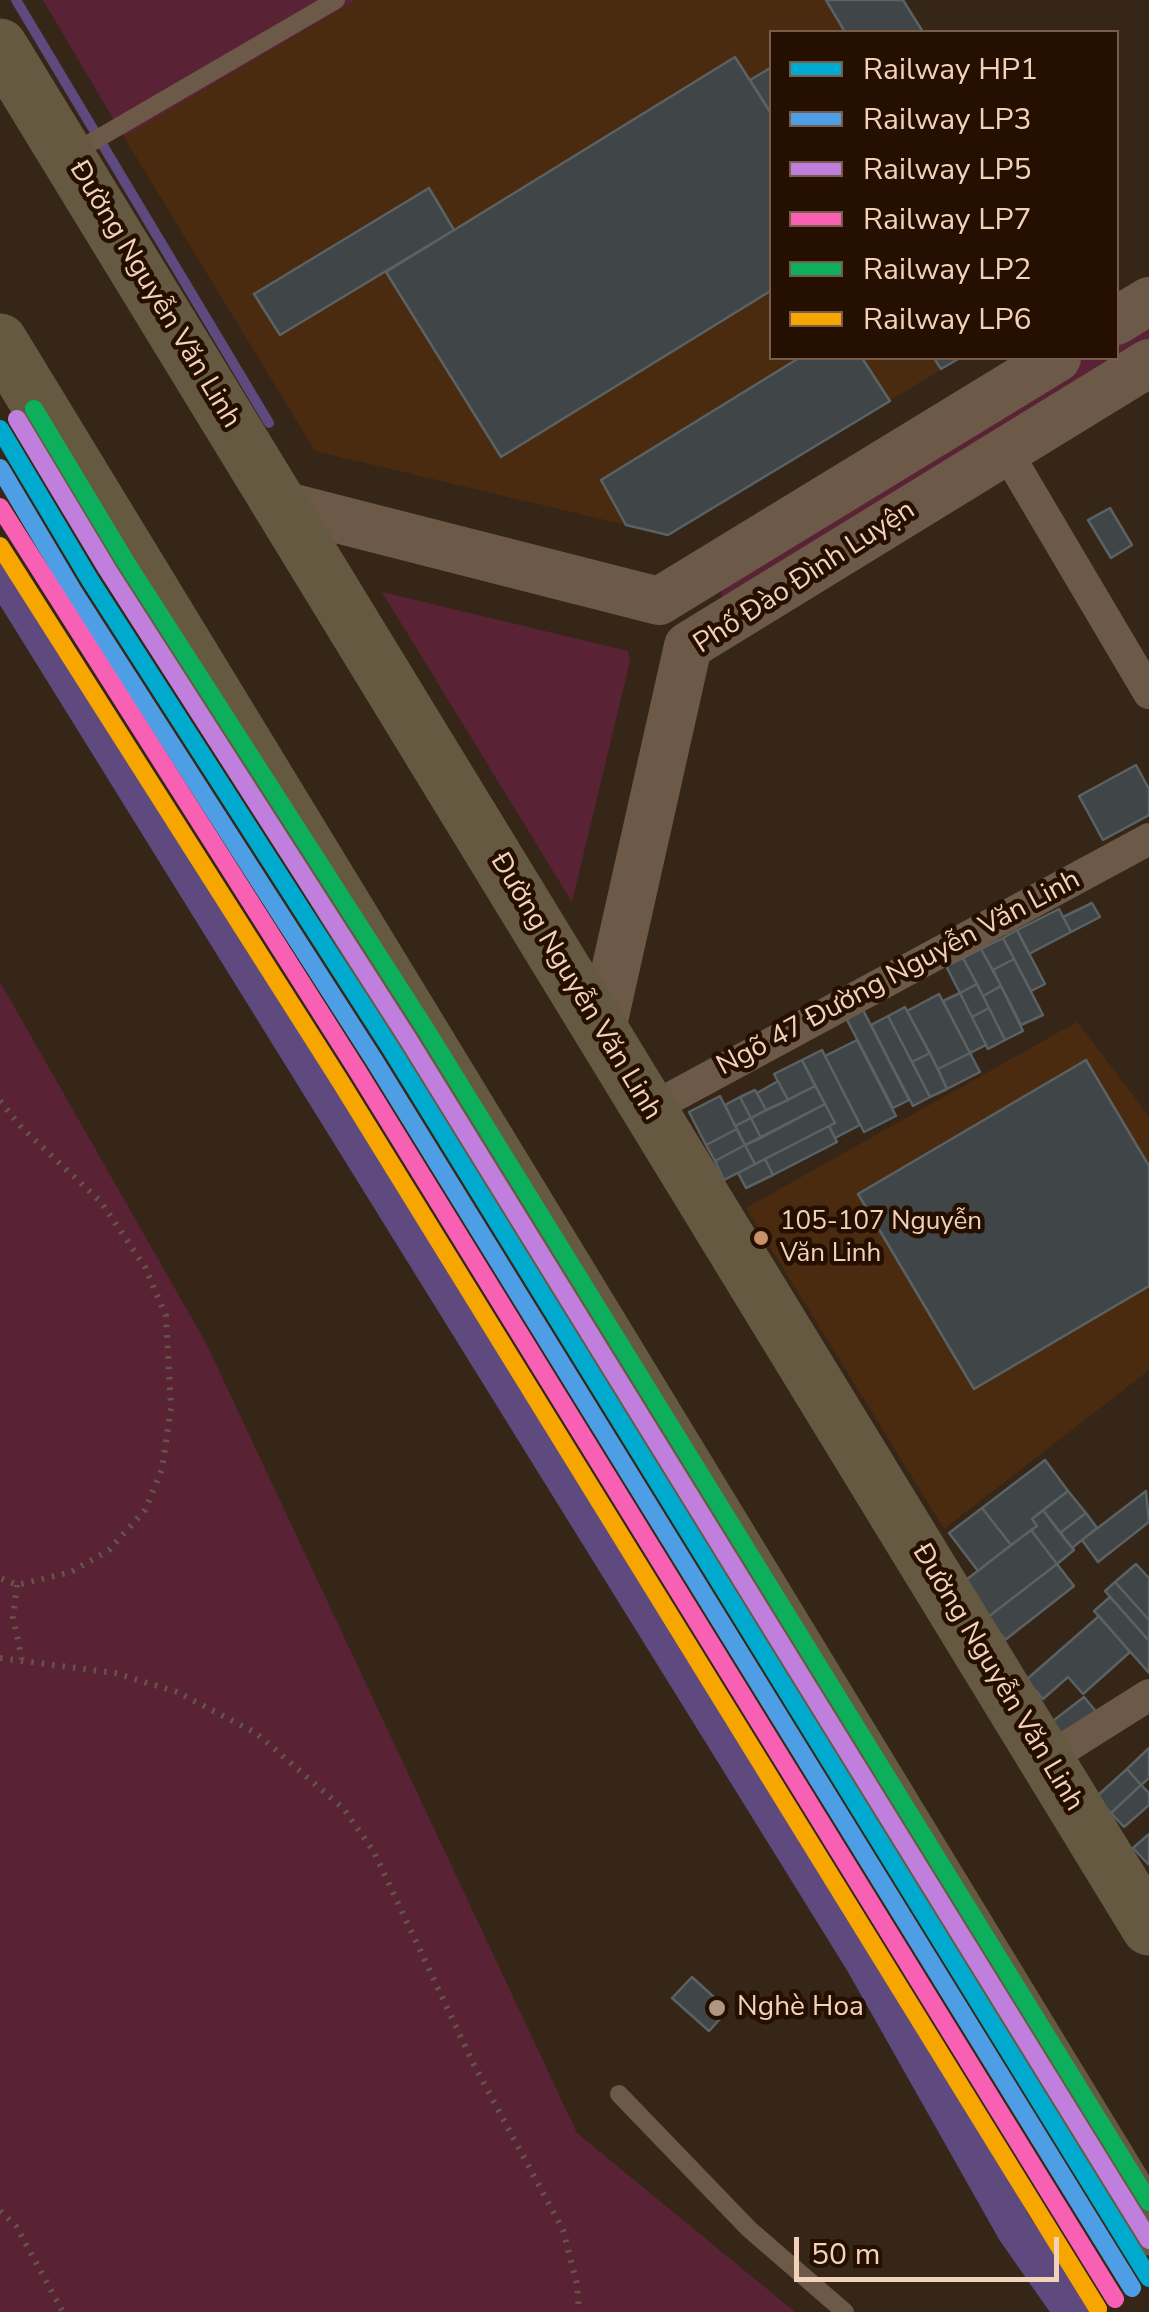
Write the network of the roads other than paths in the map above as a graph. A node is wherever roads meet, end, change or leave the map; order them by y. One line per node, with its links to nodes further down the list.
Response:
1 (336, 0): 3 (lane)
2 (0, 46): 3 (highway, Đường Nguyễn Văn Linh)
3 (74, 152): 10 (highway, Đường Nguyễn Văn Linh)
4 (1149, 301): 5 (main road)
5 (1119, 319)
6 (0, 341): 21 (highway)
7 (1054, 360): 11 (main road, Phố Đào Đình Luyện)
8 (1149, 363): 9 (main road, Phố Đào Đình Luyện)
9 (1006, 451): 12 (main road, Phố Đào Đình Luyện); 13 (street)
10 (282, 505): 11 (main road); 15 (highway, Đường Nguyễn Văn Linh)
11 (659, 600): 12 (main road)
12 (688, 646): 15 (main road, Phố Đào Đình Luyện)
13 (1149, 693)
14 (1149, 839): 16 (street, Ngõ 47 Đường Nguyễn Văn Linh)
15 (602, 1030): 16 (highway, Đường Nguyễn Văn Linh)
16 (650, 1109): 18 (highway, Đường Nguyễn Văn Linh)
17 (1149, 1695): 18 (street)
18 (1046, 1760): 19 (highway, Đường Nguyễn Văn Linh)
19 (1149, 1928)
20 (619, 2094): 22 (lane)
21 (1149, 2228)
22 (845, 2312)

